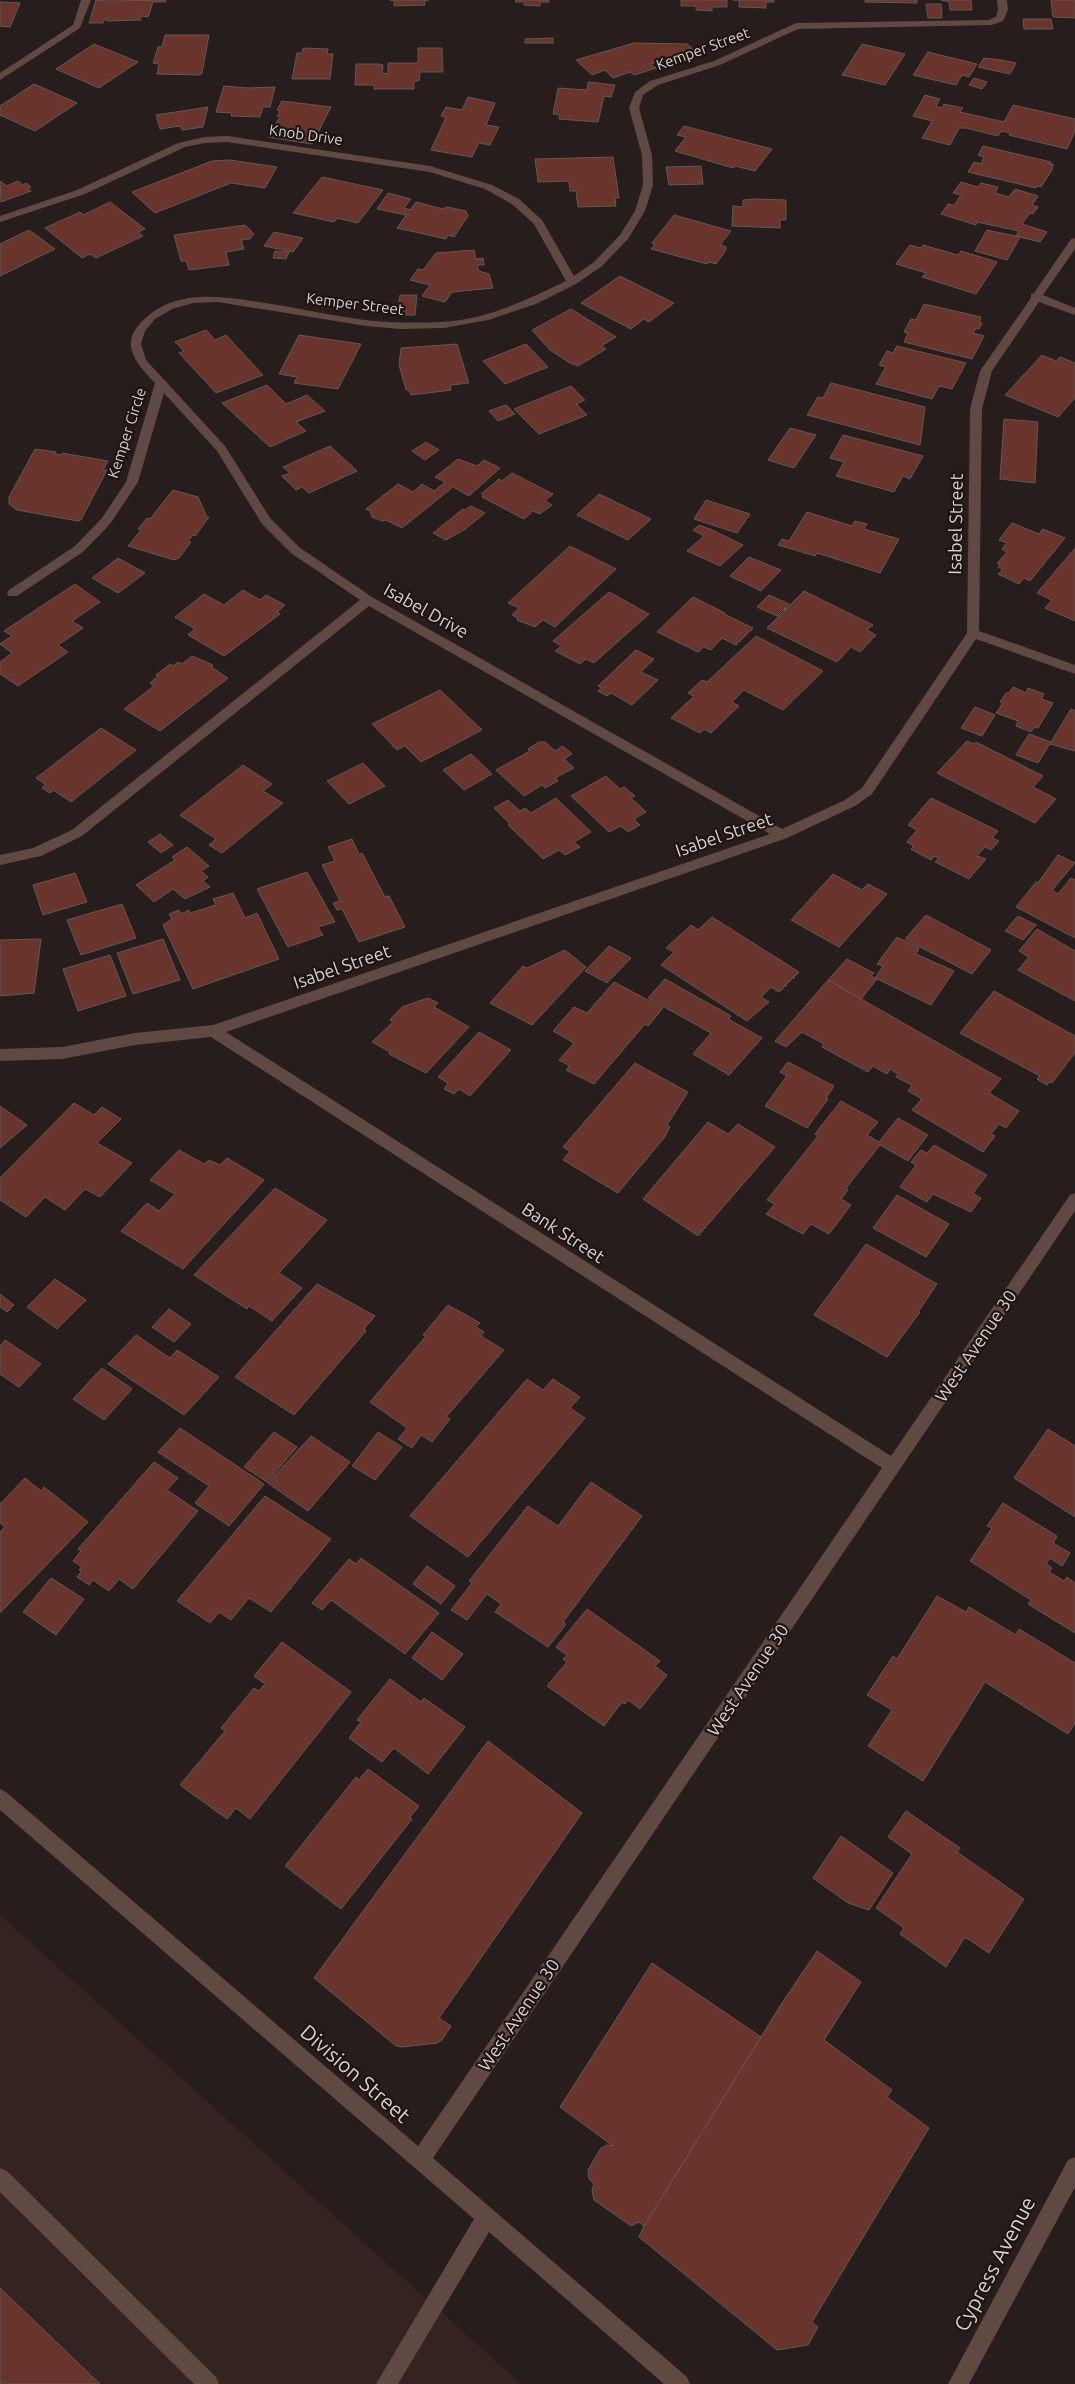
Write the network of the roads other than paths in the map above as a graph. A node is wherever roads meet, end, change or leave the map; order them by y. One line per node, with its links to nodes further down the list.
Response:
1 (86, 0): 3 (street)
2 (1002, 0): 6 (street, Kemper Street)
3 (0, 77)
4 (0, 219): 6 (street, Knob Drive)
5 (1075, 240): 7 (street, Isabel Street)
6 (572, 282): 9 (street, Kemper Street)
7 (1035, 296): 8 (street); 12 (street, Isabel Street)
8 (1075, 312)
9 (161, 382): 10 (street, Kemper Circle); 11 (street, Kemper Street)
10 (13, 592)
11 (368, 600): 14 (street, Isabel Drive); 15 (street, Isabel Drive)
12 (973, 633): 13 (street); 14 (street, Isabel Street)
13 (1075, 670)
14 (782, 835): 16 (street, Isabel Street)
15 (0, 860)
16 (213, 1031): 17 (street, Isabel Street); 19 (street, Bank Street)
17 (0, 1055)
18 (1075, 1199): 19 (street, West Avenue 30)
19 (894, 1467): 21 (street, West Avenue 30)
20 (0, 1798): 21 (street, Division Street)
21 (420, 2161): 24 (street, Division Street)
22 (1075, 2167): 28 (street, Cypress Avenue)
23 (0, 2178): 25 (street)
24 (486, 2218): 26 (street); 27 (street, Division Street)
25 (209, 2384)
26 (386, 2384)
27 (680, 2384)
28 (958, 2384)

